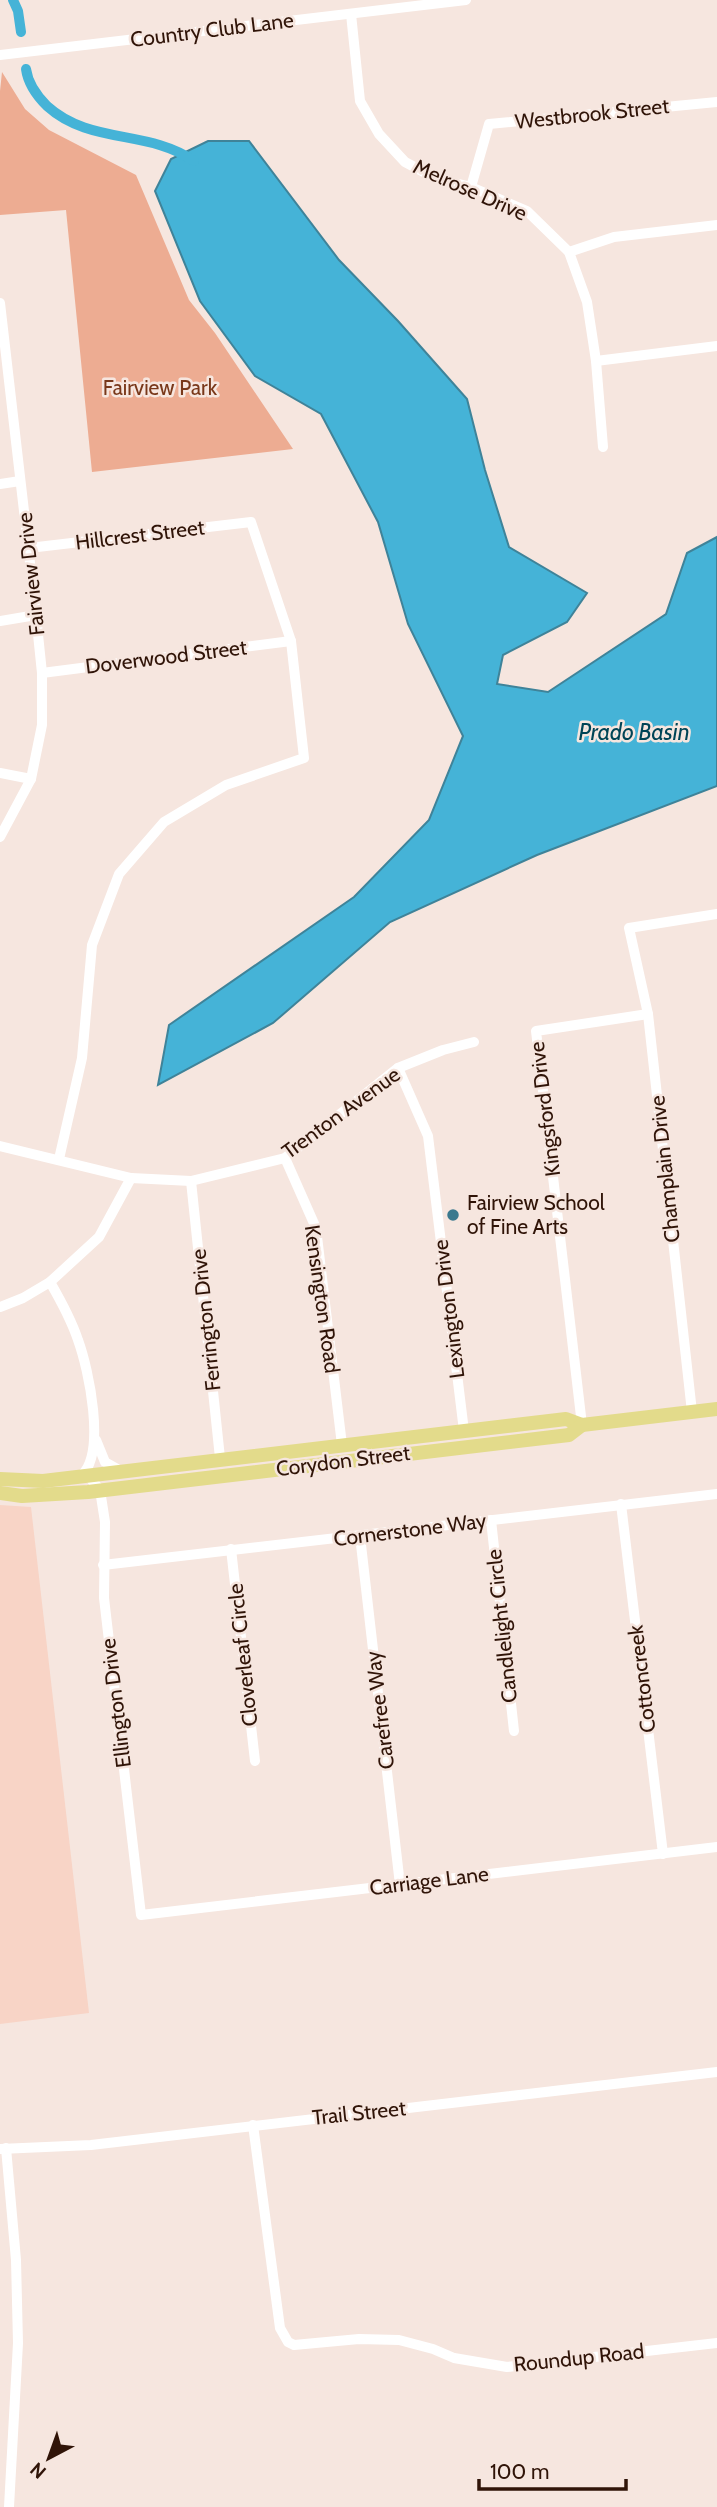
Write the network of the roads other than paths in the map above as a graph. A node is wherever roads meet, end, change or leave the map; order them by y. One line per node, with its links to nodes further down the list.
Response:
1 (466, 0): 2 (street, Country Club Lane)
2 (431, 2): 3 (street, Country Club Lane)
3 (351, 14): 4 (street, Country Club Lane); 6 (street, Melrose Drive)
4 (0, 55)
5 (717, 102): 6 (street, Westbrook Street)
6 (471, 187): 8 (street, Melrose Drive)
7 (717, 225): 8 (street)
8 (569, 253): 12 (street, Melrose Drive)
9 (0, 303): 11 (street, Fairview Drive)
10 (717, 346): 12 (street)
11 (3, 349): 14 (street, Fairview Drive)
12 (596, 361): 13 (street, Melrose Drive)
13 (603, 447)
14 (20, 481): 15 (street); 16 (street, Fairview Drive)
15 (0, 484)
16 (29, 548): 17 (street, Fairview Drive); 19 (street, Hillcrest Street)
17 (36, 615): 18 (street); 20 (street, Fairview Drive)
18 (0, 621)
19 (290, 641): 20 (street, Doverwood Street); 30 (street)
20 (41, 673): 22 (street, Fairview Drive)
21 (0, 773): 22 (street)
22 (31, 779): 23 (street, Fairview Drive)
23 (0, 836)
24 (717, 914): 25 (street, Champlain Drive)
25 (648, 1014): 36 (street, Champlain Drive); 37 (street, Kingsford Drive)
26 (474, 1042): 27 (street, Trenton Avenue)
27 (398, 1069): 29 (street, Trenton Avenue); 38 (street, Lexington Drive)
28 (0, 1146): 30 (street, Trenton Avenue)
29 (285, 1158): 32 (street, Trenton Avenue); 40 (street, Kensington Road)
30 (59, 1159): 31 (street, Trenton Avenue)
31 (131, 1178): 32 (street, Trenton Avenue); 33 (street)
32 (191, 1181): 41 (street, Ferrington Drive)
33 (50, 1282): 34 (street); 39 (street)
34 (0, 1307)
35 (717, 1409): 36 (main road, Corydon Street)
36 (692, 1412): 37 (main road, Corydon Street)
37 (582, 1425): 38 (main road, Corydon Street); 46 (main road, Corydon Street)
38 (464, 1431): 40 (main road, Corydon Street)
39 (95, 1438): 43 (street); 44 (street)
40 (342, 1445): 41 (main road, Corydon Street)
41 (220, 1458): 42 (main road, Corydon Street)
42 (158, 1468): 43 (main road, Corydon Street); 46 (street, Corydon Street)
43 (121, 1471): 44 (main road, Corydon Street)
44 (82, 1475): 45 (main road, Corydon Street); 46 (street)
45 (0, 1479)
46 (100, 1490): 47 (main road, Corydon Street); 53 (street, Ellington Drive)
47 (0, 1493)
48 (717, 1494): 49 (street, Cornerstone Way)
49 (621, 1504): 50 (street, Cornerstone Way); 57 (street, Cottoncreek)
50 (491, 1520): 51 (street, Cornerstone Way); 54 (street, Candlelight Circle)
51 (360, 1536): 52 (street, Cornerstone Way); 58 (street, Carefree Way)
52 (231, 1549): 53 (street, Cornerstone Way); 55 (street, Cloverleaf Circle)
53 (103, 1564): 59 (street, Ellington Drive)
54 (514, 1731)
55 (255, 1761)
56 (717, 1847): 57 (street, Carriage Lane)
57 (663, 1854): 58 (street, Carriage Lane)
58 (400, 1885): 59 (street, Carriage Lane)
59 (141, 1915)
60 (717, 2072): 61 (street, Trail Street)
61 (254, 2125): 62 (street, Trail Street); 63 (street, Roundup Road)
62 (3, 2149): 64 (street)
63 (717, 2343)
64 (9, 2507)

